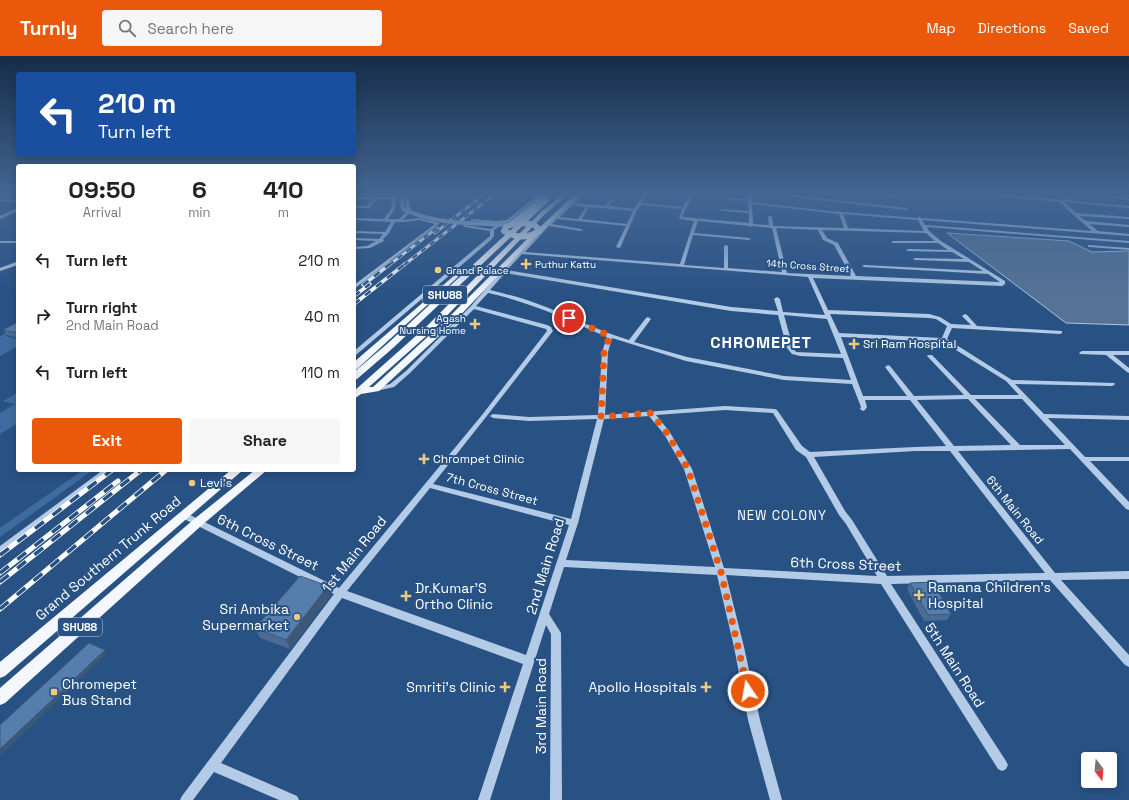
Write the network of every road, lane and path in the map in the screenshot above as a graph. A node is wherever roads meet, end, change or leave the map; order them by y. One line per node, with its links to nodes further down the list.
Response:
1 (773, 227): 62 (street)
2 (390, 228): 32 (street)
3 (431, 228): 65 (street)
4 (477, 228): 24 (street)
5 (495, 228): 24 (street)
6 (496, 228): 28 (street, bridge)
7 (505, 228): 28 (main road, bridge)
8 (517, 228): 89 (main road, SHU88)
9 (529, 228): 94 (main road, SHU88)
10 (537, 228): 29 (main road, bridge)
11 (542, 228): 29 (main road)
12 (545, 228): 52 (street)
13 (566, 228): 25 (street)
14 (627, 228): 46 (street)
15 (694, 228): 33 (street)
16 (806, 228): 17 (street)
17 (819, 228): 23 (street); 64 (street)
18 (897, 228): 26 (street)
19 (925, 228): 30 (street)
20 (946, 228): 38 (street)
21 (1041, 228): 31 (street)
22 (1091, 228): 31 (street)
23 (846, 229): 26 (street)
24 (492, 230): 80 (street)
25 (581, 230)
26 (898, 231): 30 (street)
27 (356, 232): 32 (street)
28 (505, 232): 29 (main road, bridge); 86 (main road)
29 (537, 232): 93 (main road)
30 (927, 232): 42 (street, 14th Cross Street)
31 (1096, 232): 34 (street); 38 (street)
32 (387, 233): 37 (street)
33 (692, 234): 36 (street); 56 (street)
34 (1129, 236)
35 (356, 239): 37 (street)
36 (749, 239)
37 (382, 240): 47 (street)
38 (1107, 240): 43 (street); 48 (street)
39 (0, 242): 40 (street)
40 (16, 242)
41 (893, 242): 42 (street)
42 (938, 242): 51 (street, 14th Cross Street)
43 (1129, 242)
44 (726, 246): 58 (street)
45 (1090, 246): 48 (street)
46 (618, 247)
47 (356, 248)
48 (1119, 248): 49 (street)
49 (1129, 249)
50 (908, 250): 51 (street)
51 (954, 251): 54 (street, 14th Cross Street)
52 (521, 253): 56 (street, 14th Cross Street); 60 (street)
53 (915, 259): 54 (street)
54 (970, 261): 61 (street, 14th Cross Street)
55 (16, 264): 59 (street)
56 (682, 265): 58 (street, 14th Cross Street)
57 (864, 266): 61 (street)
58 (726, 269): 62 (street, 14th Cross Street)
59 (0, 270)
60 (504, 271): 66 (street); 69 (street)
61 (990, 273): 64 (street, 14th Cross Street)
62 (785, 274): 63 (street, 14th Cross Street)
63 (810, 276): 64 (street, 14th Cross Street); 70 (street)
64 (854, 278)
65 (356, 285)
66 (487, 290): 68 (street); 77 (street)
67 (777, 299): 69 (street)
68 (473, 307): 93 (street); 114 (street, 1st Main Road)
69 (781, 314): 70 (street); 84 (street)
70 (827, 314): 73 (street); 76 (street)
71 (965, 316): 74 (street)
72 (648, 319): 79 (street)
73 (950, 326): 74 (street); 78 (street)
74 (975, 327): 75 (street)
75 (1060, 332)
76 (837, 335): 78 (street); 84 (street)
77 (610, 336): 79 (street); 103 (street, 2nd Main Road)
78 (944, 340): 91 (street)
79 (631, 342): 90 (street)
80 (356, 352)
81 (1082, 353): 82 (street)
82 (1107, 353): 83 (street); 88 (street)
83 (1129, 353)
84 (844, 356): 90 (street)
85 (930, 356): 98 (street)
86 (356, 365)
87 (888, 367): 97 (street, 6th Main Road)
88 (1129, 371)
89 (356, 375)
90 (853, 382): 96 (street)
91 (1010, 382): 92 (street); 95 (street)
92 (1112, 384)
93 (376, 390): 94 (main road)
94 (356, 394)
95 (1023, 397): 98 (street); 102 (street)
96 (860, 398): 97 (street); 99 (street)
97 (911, 398): 98 (street); 107 (street, 6th Main Road)
98 (971, 398): 105 (street)
99 (863, 409)
100 (651, 413): 103 (street); 108 (street, 5th Main Road); 121 (street)
101 (494, 416): 103 (street)
102 (1042, 416): 104 (street); 106 (street)
103 (601, 417): 118 (street, 2nd Main Road)
104 (1129, 418)
105 (1017, 447): 106 (street); 107 (street)
106 (1072, 447): 109 (street)
107 (950, 448): 108 (street); 123 (street, 6th Main Road)
108 (809, 455): 124 (street, 5th Main Road)
109 (1084, 459): 110 (street); 115 (street)
110 (1129, 460)
111 (105, 472): 119 (street)
112 (236, 472): 116 (main road, Grand Southern Trunk Road / SHU88)
113 (260, 472): 117 (main road, SHU88)
114 (428, 485): 118 (street, 7th Cross Street); 125 (street, 1st Main Road)
115 (1129, 507)
116 (182, 515): 117 (street, 6th Cross Street); 129 (main road, Grand Southern Trunk Road / SHU88)
117 (197, 523): 125 (street, 6th Cross Street); 130 (main road, SHU88)
118 (574, 523): 120 (street, 2nd Main Road)
119 (0, 551)
120 (562, 563): 121 (street, 6th Cross Street); 126 (street, 2nd Main Road)
121 (721, 572): 124 (street, 6th Cross Street); 137 (street)
122 (1129, 575): 123 (street, 6th Cross Street)
123 (1052, 576): 124 (street, 6th Cross Street); 128 (street, 6th Main Road)
124 (884, 580): 132 (street, 5th Main Road)
125 (340, 593): 127 (street, 6th Cross Street); 131 (street, 1st Main Road)
126 (545, 616): 127 (street, 2nd Main Road); 136 (street, 3rd Main Road)
127 (529, 661): 135 (street, 2nd Main Road)
128 (1129, 662)
129 (0, 671)
130 (0, 698)
131 (213, 765): 133 (street, 1st Main Road); 134 (street)
132 (1002, 765)
133 (186, 800)
134 (293, 800)
135 (484, 800)
136 (556, 800)
137 (776, 800)

